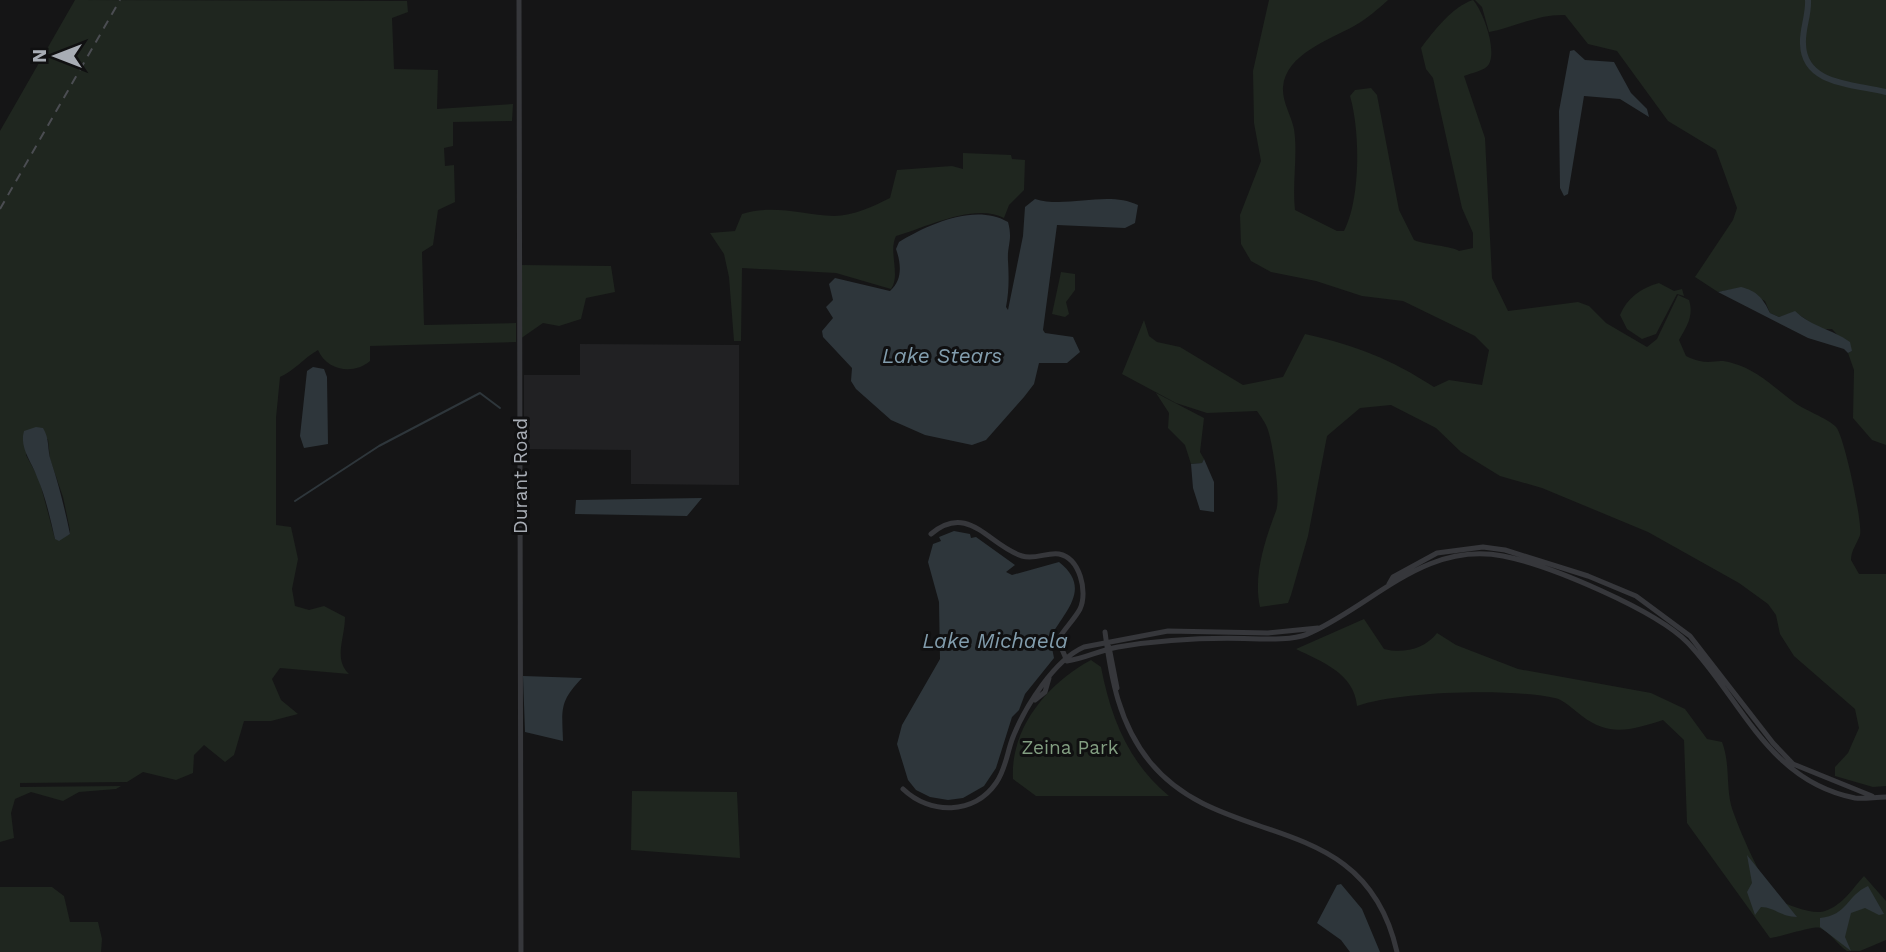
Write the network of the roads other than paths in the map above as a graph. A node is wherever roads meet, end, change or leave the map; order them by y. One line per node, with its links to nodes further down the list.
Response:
1 (519, 0): 10 (street, Durant Road)
2 (931, 534): 7 (street)
3 (1318, 628): 5 (street); 6 (street); 9 (street)
4 (1105, 632): 5 (street)
5 (1106, 641): 6 (street); 7 (street)
6 (1107, 649): 7 (street); 11 (street)
7 (1067, 660): 8 (street)
8 (903, 789)
9 (1886, 797)
10 (521, 952)
11 (1397, 952)

